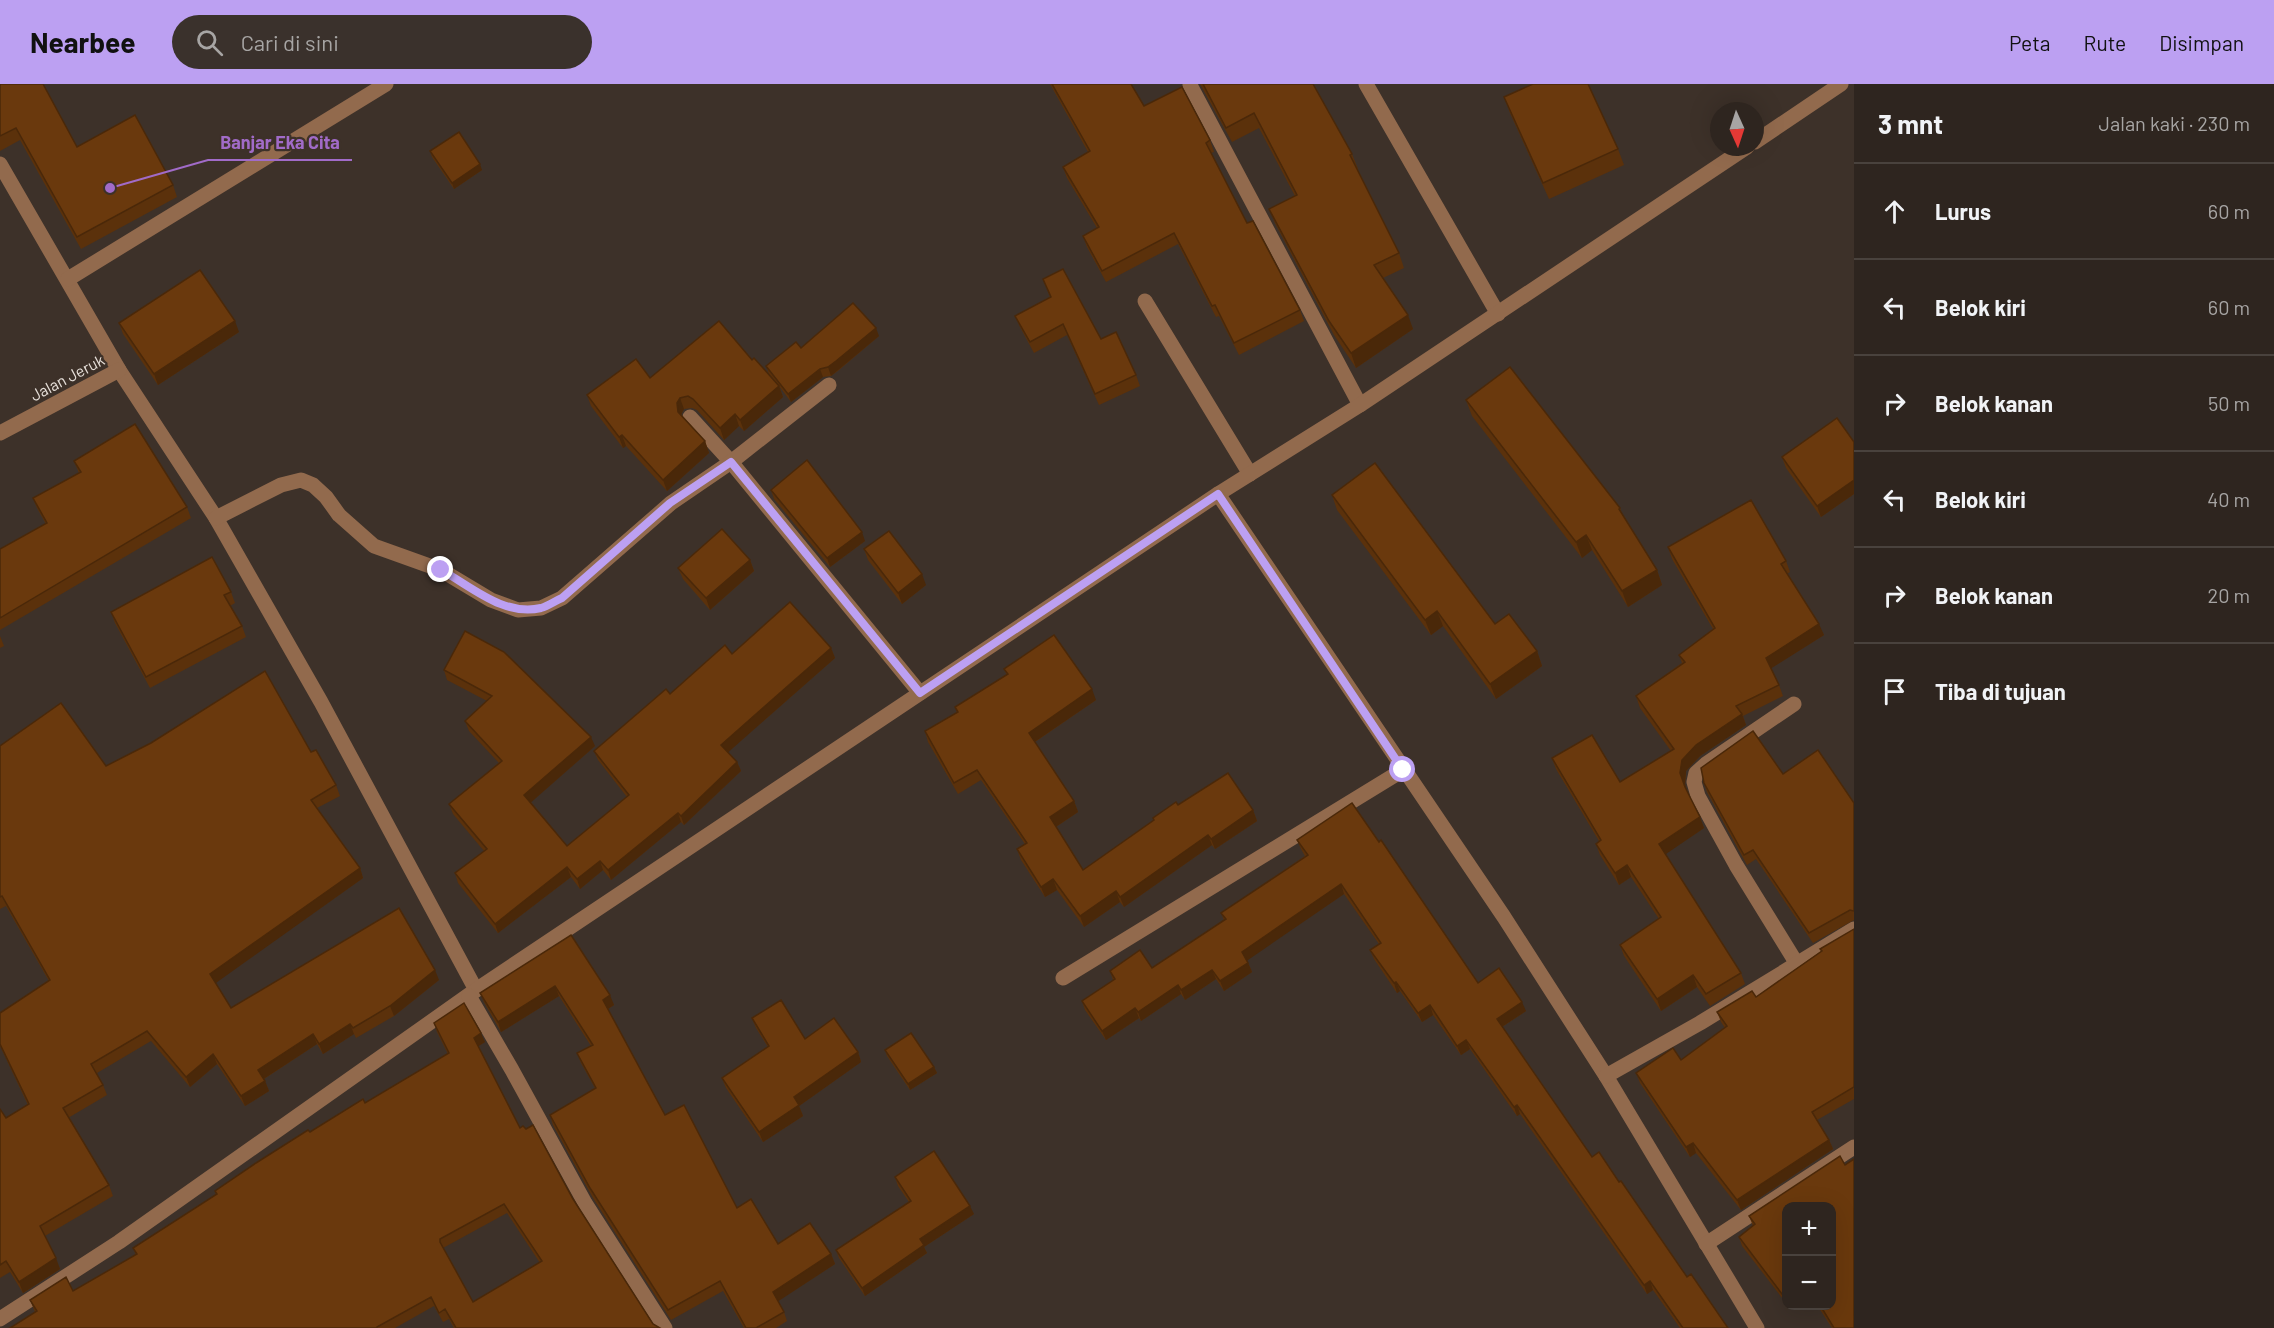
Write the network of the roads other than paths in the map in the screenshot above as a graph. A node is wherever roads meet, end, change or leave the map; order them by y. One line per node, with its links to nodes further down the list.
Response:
1 (386, 84): 8 (street)
2 (1366, 84): 10 (street)
3 (1841, 84): 5 (street)
4 (1190, 85): 13 (street)
5 (1764, 136)
6 (1734, 156): 10 (street)
7 (0, 165): 8 (street)
8 (68, 279): 11 (street)
9 (1145, 301): 17 (street)
10 (1498, 314): 13 (street)
11 (119, 370): 15 (street, Jalan Jeruk); 19 (street)
12 (829, 385): 16 (street)
13 (1360, 405): 17 (street)
14 (690, 417): 16 (street)
15 (0, 433)
16 (731, 462): 19 (street); 20 (street)
17 (1250, 474): 18 (street)
18 (1218, 494): 20 (street); 22 (street)
19 (216, 518): 26 (street)
20 (920, 693): 26 (street)
21 (1794, 704): 24 (street)
22 (1403, 770): 25 (street); 27 (street)
23 (1854, 929): 24 (street)
24 (1797, 964): 27 (street)
25 (1063, 978)
26 (473, 993): 30 (street); 31 (street)
27 (1606, 1076): 29 (street)
28 (1854, 1147): 29 (street)
29 (1706, 1244): 32 (street)
30 (0, 1319)
31 (665, 1328)
32 (1756, 1328)

